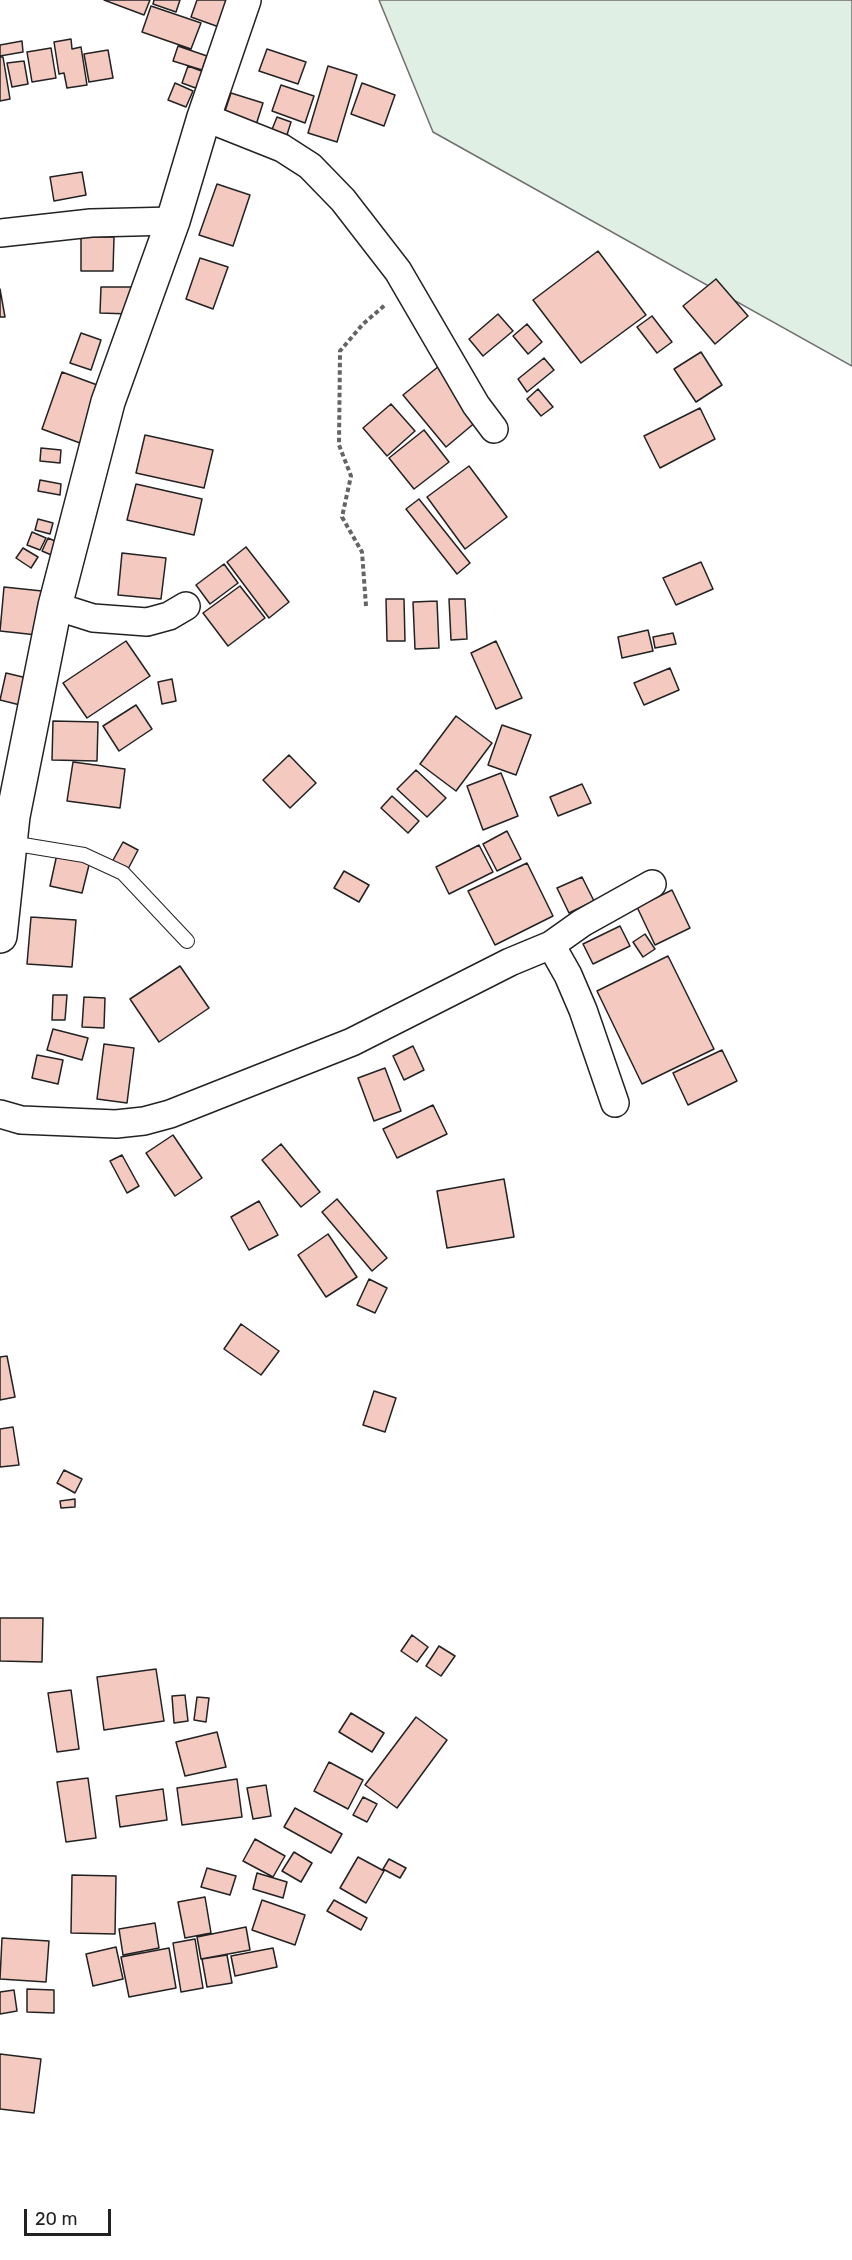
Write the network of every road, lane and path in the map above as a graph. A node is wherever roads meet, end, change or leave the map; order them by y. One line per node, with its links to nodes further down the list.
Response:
1 (244, 0): 2 (street)
2 (204, 117): 3 (street); 5 (street)
3 (173, 221): 4 (street); 7 (street)
4 (0, 233)
5 (398, 271): 6 (street); 9 (path)
6 (494, 429)
7 (55, 606): 8 (street); 10 (street)
8 (186, 606)
9 (366, 606)
10 (11, 843): 12 (street); 13 (lane)
11 (652, 884): 14 (street)
12 (0, 936)
13 (187, 941)
14 (550, 945): 15 (street); 16 (street)
15 (615, 1103)
16 (0, 1114)

